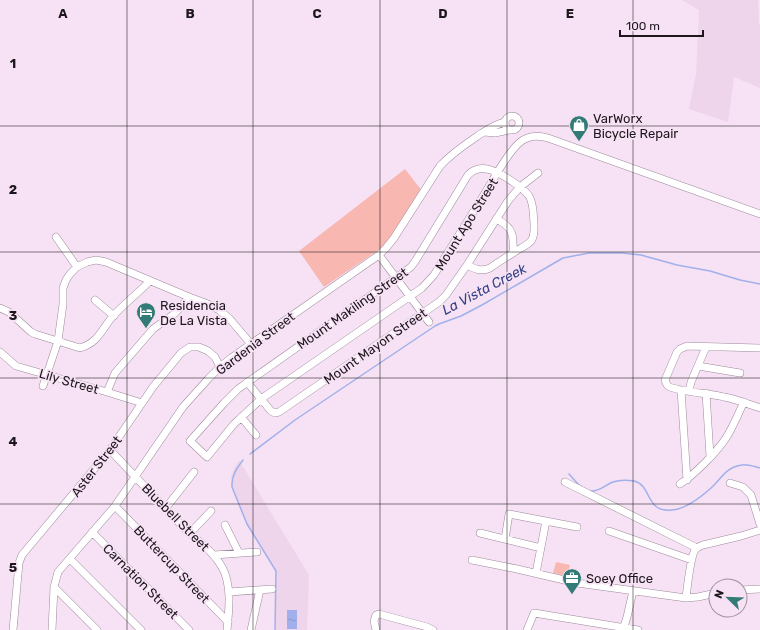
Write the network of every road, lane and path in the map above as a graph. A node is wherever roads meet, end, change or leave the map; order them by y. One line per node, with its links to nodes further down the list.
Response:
1 (505, 122): 2 (street); 2 (street); 3 (street, Gardenia Street)
2 (512, 129): 3 (street); 4 (street)
3 (484, 132): 12 (street, Gardenia Street)
4 (524, 140): 5 (street, Mount Apo Street); 8 (street)
5 (498, 173): 7 (street); 15 (street, Mount Makiling Street); 17 (street, Mount Apo Street)
6 (538, 173): 7 (street, Mount Mayon Street)
7 (520, 187): 9 (street, Mount Mayon Street); 11 (street)
8 (760, 214)
9 (496, 219): 11 (street); 13 (street, Mount Mayon Street)
10 (56, 237): 14 (street)
11 (513, 253): 13 (street)
12 (379, 254): 15 (street); 25 (street, Gardenia Street)
13 (467, 265): 21 (street, Mount Mayon Street)
14 (77, 267): 16 (street); 24 (street)
15 (397, 277): 17 (street); 33 (street, Mount Makiling Street)
16 (150, 281): 18 (street); 22 (street)
17 (410, 296): 21 (street); 38 (street, Mount Apo Street)
18 (189, 297): 25 (street); 36 (street)
19 (95, 300): 22 (street)
20 (0, 308): 24 (street)
21 (423, 313): 23 (street); 38 (street, Mount Mayon Street)
22 (114, 316): 24 (street)
23 (429, 322)
24 (58, 341): 32 (street)
25 (251, 344): 30 (street, Gardenia Street)
26 (706, 347): 27 (street); 29 (street); 35 (street)
27 (760, 348)
28 (0, 352): 32 (street, Lily Street)
29 (698, 366): 31 (street); 35 (street)
30 (220, 367): 40 (street, Aster Street); 48 (street, Gardenia Street)
31 (740, 373)
32 (47, 375): 34 (street); 36 (street, Lily Street)
33 (247, 382): 38 (street); 46 (street, Mount Makiling Street)
34 (43, 386)
35 (685, 391): 37 (street); 49 (street)
36 (107, 392): 40 (street, Lily Street)
37 (706, 393): 39 (street); 45 (street)
38 (261, 399): 42 (street, Mount Apo Street)
39 (744, 402): 41 (street); 45 (street)
40 (142, 403): 44 (street, Aster Street)
41 (760, 408)
42 (240, 417): 43 (street); 46 (street, Mount Apo Street)
43 (256, 435)
44 (110, 450): 48 (street, Bluebell Street); 86 (street, Aster Street)
45 (710, 456): 49 (street)
46 (207, 457)
47 (194, 472): 54 (street)
48 (136, 476): 53 (street, Gardenia Street); 54 (street, Bluebell Street)
49 (687, 480): 52 (street)
50 (565, 482): 67 (street)
51 (730, 483): 57 (street)
52 (680, 484)
53 (116, 506): 62 (street, Gardenia Street); 84 (street, Buttercup Street)
54 (165, 509): 64 (street, Bluebell Street)
55 (212, 511): 64 (street)
56 (546, 521): 59 (street); 65 (street); 66 (street)
57 (760, 524)
58 (225, 525): 69 (street)
59 (577, 527)
60 (760, 530): 67 (street)
61 (609, 531): 73 (street)
62 (92, 532): 71 (street, Gardenia Street); 90 (street, Carnation Street)
63 (480, 532): 65 (street)
64 (190, 534): 70 (street, Bluebell Street)
65 (504, 539): 66 (street)
66 (541, 548): 74 (street)
67 (697, 548): 73 (street)
68 (257, 552): 69 (street)
69 (239, 553): 70 (street)
70 (214, 555): 81 (street, Bluebell Street)
71 (70, 559): 75 (street, Gardenia Street); 89 (street)
72 (472, 560): 74 (street)
73 (692, 560): 83 (street)
74 (536, 573): 80 (street)
75 (54, 587): 87 (street, Gardenia Street); 88 (street)
76 (272, 589): 78 (street)
77 (760, 589): 79 (street)
78 (260, 590): 81 (street); 92 (street)
79 (748, 590)
80 (633, 591): 83 (street); 85 (street)
81 (229, 592): 84 (street, Bluebell Street)
82 (708, 595): 83 (street)
83 (686, 598)
84 (228, 622): 91 (street, Bluebell Street)
85 (623, 629): 95 (street); 96 (street)
86 (13, 630)
87 (52, 630)
88 (97, 630)
89 (141, 630)
90 (189, 630)
91 (227, 630)
92 (251, 630)
93 (376, 630): 94 (street)
94 (433, 630)
95 (527, 630)
96 (638, 630)

